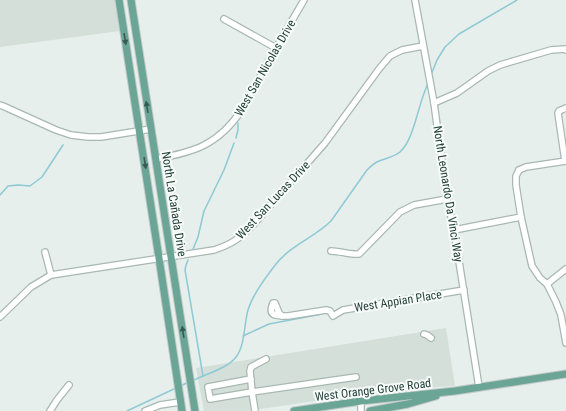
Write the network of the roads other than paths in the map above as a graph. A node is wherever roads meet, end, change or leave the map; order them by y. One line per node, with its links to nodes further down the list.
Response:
1 (119, 0): 13 (main road, North La Cañada Drive, one-way to 13)
2 (131, 0): 12 (main road, North La Cañada Drive, one-way to 2)
3 (304, 0): 7 (street, West San Nicolas Drive)
4 (415, 0): 6 (street, North Leonardo Da Vinci Way)
5 (224, 19): 7 (street)
6 (423, 46): 9 (street, North Leonardo Da Vinci Way); 21 (street, West San Lucas Drive)
7 (276, 48): 14 (street, West San Nicolas Drive)
8 (566, 50): 9 (street)
9 (434, 103): 16 (street, North Leonardo Da Vinci Way)
10 (0, 106): 13 (street)
11 (566, 108): 15 (street)
12 (151, 129): 13 (street); 14 (main road, North La Cañada Drive)
13 (140, 131): 22 (main road, North La Cañada Drive, one-way to 22)
14 (156, 158): 21 (main road, North La Cañada Drive)
15 (566, 161): 17 (street)
16 (447, 199): 18 (street, North Leonardo Da Vinci Way); 19 (street)
17 (521, 217): 18 (street); 25 (street)
18 (454, 230): 26 (street, North Leonardo Da Vinci Way)
19 (331, 250)
20 (44, 252): 24 (street)
21 (171, 257): 22 (street, West San Lucas Drive); 45 (main road, North La Cañada Drive, one-way to 21)
22 (159, 258): 24 (street, West San Lucas Drive); 41 (main road, North La Cañada Drive)
23 (566, 269): 25 (street)
24 (50, 275): 28 (street, West San Lucas Drive)
25 (547, 284): 31 (street)
26 (464, 290): 27 (street, West Appian Place); 37 (street, North Leonardo Da Vinci Way)
27 (282, 316)
28 (0, 317)
29 (424, 334): 30 (street)
30 (431, 338)
31 (566, 343)
32 (266, 359): 35 (street)
33 (566, 374): 37 (main road, West Orange Grove Road)
34 (356, 377): 39 (street)
35 (251, 379): 39 (street); 39 (street)
36 (69, 385): 42 (street)
37 (479, 387): 38 (main road, West Orange Grove Road)
38 (455, 391): 40 (main road, West Orange Grove Road); 49 (main road, West Orange Grove Road)
39 (252, 392): 46 (street)
40 (361, 401): 47 (main road, West Orange Grove Road); 48 (street)
41 (180, 402): 43 (street); 44 (main road, North La Cañada Drive)
42 (50, 411)
43 (145, 411)
44 (182, 411)
45 (196, 411)
46 (255, 411)
47 (294, 411)
48 (360, 411)
49 (370, 411)

